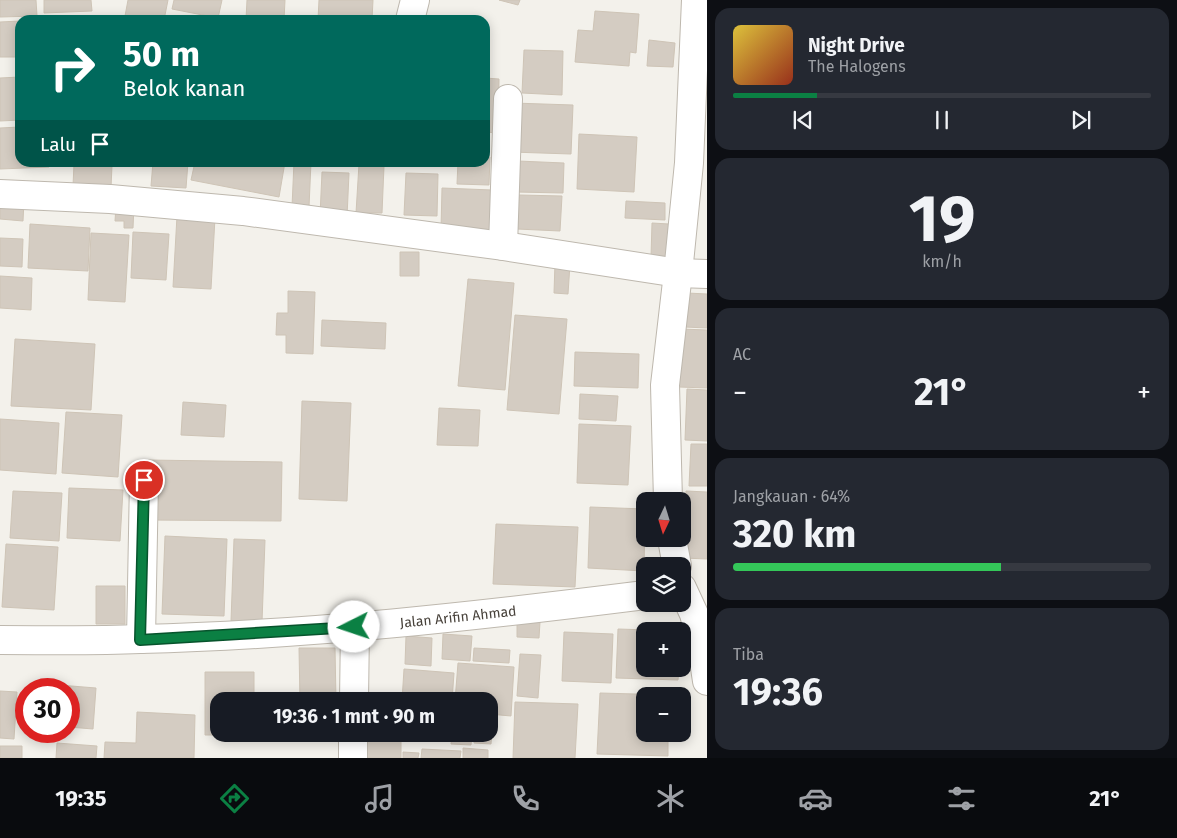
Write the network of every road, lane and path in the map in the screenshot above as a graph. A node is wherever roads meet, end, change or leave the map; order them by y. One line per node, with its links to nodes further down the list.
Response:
1 (415, 0): 3 (street)
2 (696, 0): 7 (street)
3 (411, 15)
4 (508, 99): 6 (street)
5 (0, 194): 6 (street)
6 (503, 246): 7 (street)
7 (678, 273): 8 (street); 10 (street)
8 (707, 274)
9 (144, 480): 17 (street)
10 (668, 492)
11 (707, 588): 12 (street)
12 (691, 589)
13 (636, 596): 15 (street, Jalan Arifin Ahmad)
14 (691, 607): 18 (street)
15 (354, 627): 17 (street, Jalan Arifin Ahmad); 19 (street)
16 (0, 640): 17 (street, Jalan Arifin Ahmad)
17 (140, 640)
18 (707, 681)
19 (354, 692)
20 (353, 742): 21 (street)
21 (352, 758)

